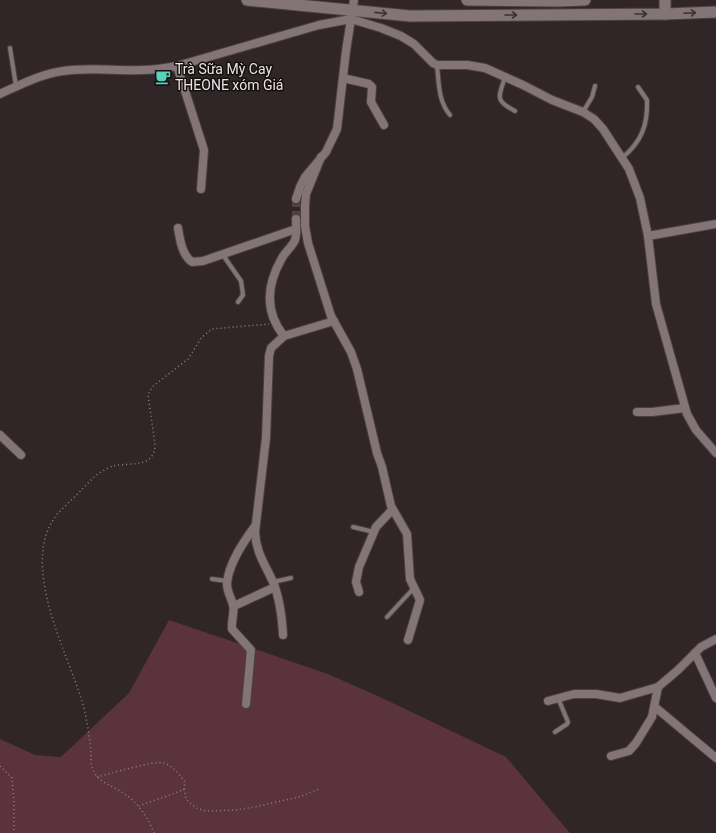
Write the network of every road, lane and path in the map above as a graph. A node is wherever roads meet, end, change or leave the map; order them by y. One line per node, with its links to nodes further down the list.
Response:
1 (247, 0): 5 (main road)
2 (467, 0): 3 (main road)
3 (585, 0)
4 (665, 0): 7 (main road)
5 (352, 10): 7 (main road, one-way to 7); 9 (street); 10 (street); 12 (street)
6 (716, 12): 7 (main road, one-way to 6)
7 (665, 14)
8 (10, 48): 14 (lane)
9 (437, 65): 11 (street); 19 (lane)
10 (177, 66): 14 (street); 23 (street)
11 (505, 76): 17 (lane); 18 (street)
12 (343, 78): 20 (street); 21 (street)
13 (595, 86): 18 (lane)
14 (16, 87): 16 (street)
15 (638, 87): 22 (lane)
16 (0, 94)
17 (515, 111)
18 (583, 112): 22 (street)
19 (450, 115)
20 (384, 125)
21 (321, 157): 24 (street); 32 (street)
22 (622, 158): 29 (street)
23 (200, 190)
24 (296, 199)
25 (296, 219): 28 (street)
26 (716, 224): 29 (street)
27 (178, 228): 30 (street)
28 (296, 229): 30 (street); 33 (street)
29 (648, 236): 35 (street)
30 (223, 255): 31 (lane)
31 (238, 302)
32 (334, 321): 34 (street); 40 (street)
33 (276, 324): 34 (street); 66 (path)
34 (284, 336): 41 (street)
35 (685, 408): 36 (street); 38 (street)
36 (637, 412)
37 (0, 435): 39 (street)
38 (716, 453)
39 (21, 455)
40 (392, 510): 43 (street); 48 (street)
41 (256, 525): 46 (street); 47 (street)
42 (353, 527): 43 (lane)
43 (374, 532): 49 (street)
44 (291, 578): 47 (lane)
45 (212, 579): 46 (lane)
46 (228, 581): 50 (street)
47 (274, 585): 50 (street); 52 (street)
48 (414, 587): 51 (lane); 54 (street)
49 (359, 592)
50 (234, 606): 60 (street)
51 (387, 617)
52 (283, 635)
53 (716, 638): 55 (street)
54 (408, 640)
55 (695, 653): 56 (street); 58 (street)
56 (658, 687): 57 (street); 61 (street)
57 (558, 697): 59 (street); 62 (lane)
58 (716, 698)
59 (548, 701)
60 (246, 704)
61 (655, 707): 63 (street); 64 (street)
62 (555, 732)
63 (611, 756)
64 (716, 758)
65 (0, 766): 70 (path)
66 (97, 777): 67 (path); 69 (path)
67 (184, 789): 68 (path); 69 (path)
68 (319, 789)
69 (138, 806): 71 (path)
70 (14, 833)
71 (154, 833)

